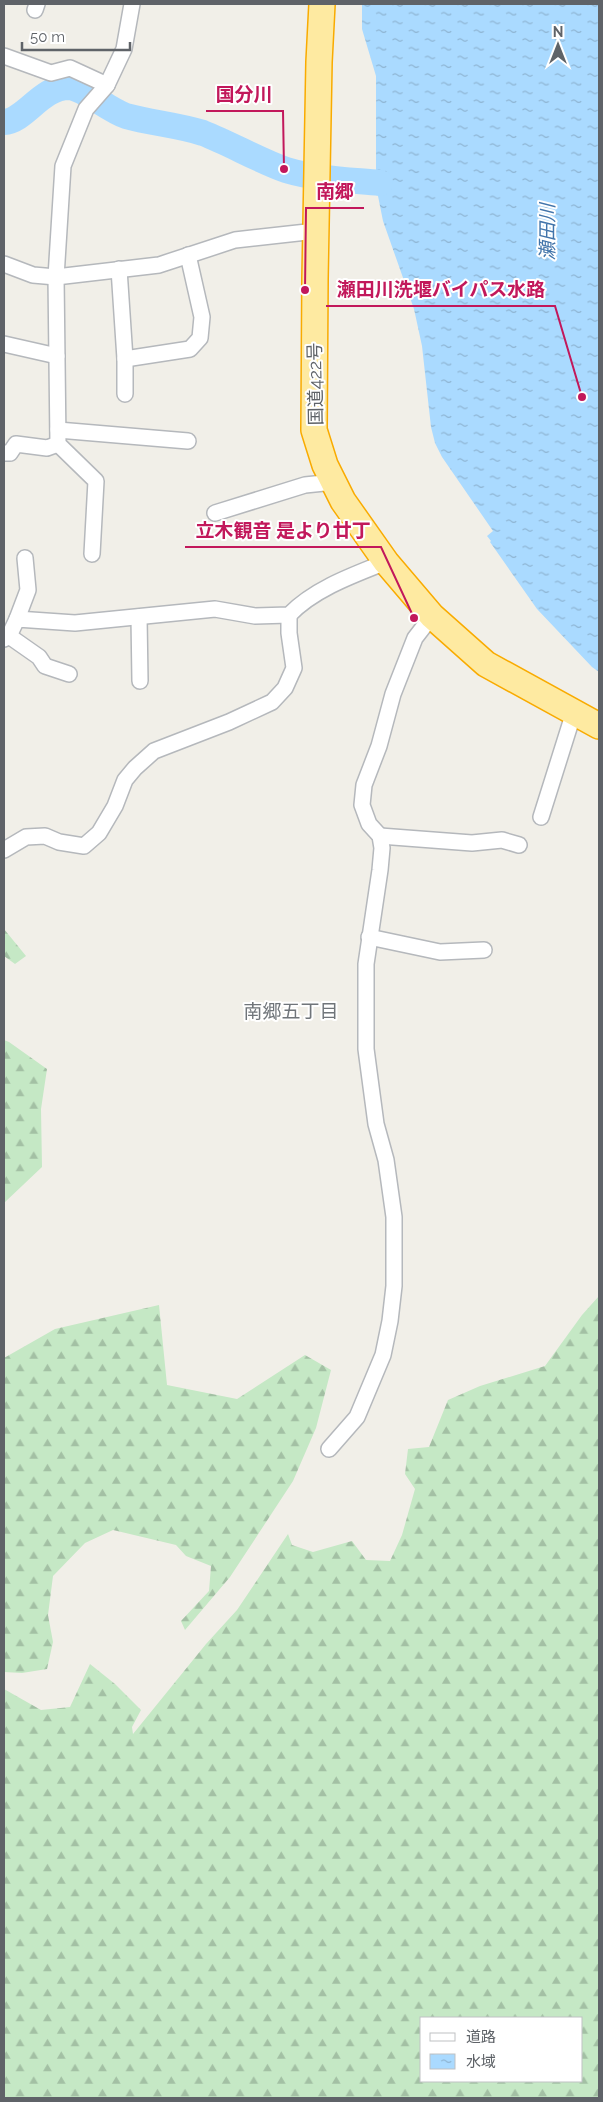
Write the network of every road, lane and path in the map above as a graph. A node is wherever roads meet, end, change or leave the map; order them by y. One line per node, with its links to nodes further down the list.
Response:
1 (132, 4): 4 (street)
2 (322, 4): 5 (highway, 国道422号)
3 (4, 56): 4 (street)
4 (104, 88): 9 (street)
5 (316, 230): 6 (street); 17 (highway, 国道422号)
6 (188, 255): 8 (street); 12 (street)
7 (4, 264): 9 (street)
8 (119, 269): 9 (street); 12 (street)
9 (56, 277): 11 (street)
10 (4, 344): 11 (street)
11 (57, 356): 14 (street)
12 (125, 359): 13 (street)
13 (125, 394)
14 (58, 437): 15 (street); 16 (street); 19 (street)
15 (188, 441)
16 (4, 453)
17 (334, 482): 18 (street); 21 (highway, 国道422号)
18 (215, 513)
19 (92, 554)
20 (25, 558): 25 (street)
21 (386, 562): 22 (street); 23 (highway, 国道422号)
22 (289, 614): 24 (street); 34 (street)
23 (432, 616): 29 (highway, 国道422号); 32 (street)
24 (139, 617): 25 (street); 28 (street)
25 (17, 619): 26 (street)
26 (5, 637): 27 (street)
27 (69, 674)
28 (140, 681)
29 (574, 712): 30 (highway, 国道422号); 31 (street)
30 (599, 726)
31 (541, 817)
32 (380, 836): 33 (street); 35 (street)
33 (519, 845)
34 (4, 850)
35 (369, 937): 36 (street); 37 (street)
36 (484, 950)
37 (329, 1449)

